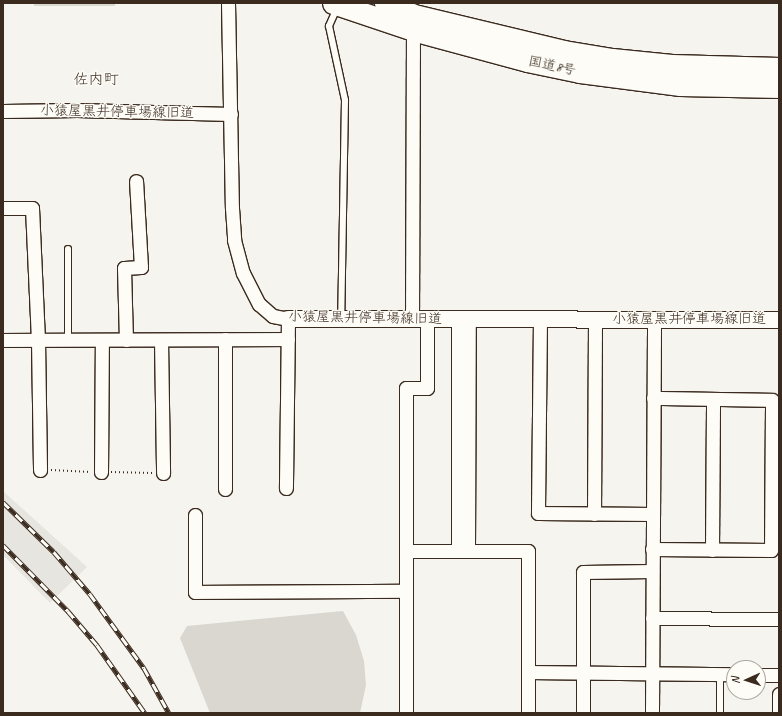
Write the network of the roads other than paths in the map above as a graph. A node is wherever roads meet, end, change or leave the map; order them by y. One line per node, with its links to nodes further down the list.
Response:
1 (228, 3): 8 (street)
2 (385, 3): 5 (highway, 国道8号)
3 (336, 4): 4 (highway, 国道8号); 13 (lane)
4 (413, 30): 6 (highway, 国道8号); 14 (street)
5 (779, 68)
6 (779, 87)
7 (3, 111): 8 (street, 小猿屋黒井停車場線旧道)
8 (231, 114): 12 (street, 小猿屋黒井停車場線旧道)
9 (136, 181): 26 (street)
10 (3, 208): 23 (street)
11 (68, 249): 24 (lane)
12 (288, 319): 13 (street, 小猿屋黒井停車場線旧道); 21 (street)
13 (341, 319): 14 (street, 小猿屋黒井停車場線旧道)
14 (420, 319): 15 (street, 小猿屋黒井停車場線旧道); 41 (street)
15 (464, 319): 16 (street, 小猿屋黒井停車場線旧道); 39 (street)
16 (540, 319): 17 (street, 小猿屋黒井停車場線旧道); 35 (street)
17 (595, 319): 18 (street, 小猿屋黒井停車場線旧道); 35 (street)
18 (654, 319): 19 (street, 小猿屋黒井停車場線旧道); 28 (street)
19 (779, 320)
20 (225, 339): 21 (street); 27 (street); 34 (street)
21 (288, 339): 33 (street)
22 (3, 340): 23 (street)
23 (38, 340): 24 (street); 30 (street)
24 (68, 340): 25 (street)
25 (102, 340): 26 (street); 31 (street)
26 (126, 340): 27 (street)
27 (161, 340): 32 (street)
28 (653, 398): 29 (street); 36 (street)
29 (713, 399): 40 (street); 40 (street)
30 (40, 470)
31 (101, 472)
32 (163, 473)
33 (286, 488)
34 (225, 489)
35 (594, 514): 36 (street)
36 (653, 514): 38 (street)
37 (195, 515): 43 (street)
38 (652, 549): 40 (street); 42 (street)
39 (463, 550): 41 (street); 46 (street)
40 (712, 550)
41 (406, 551): 43 (street)
42 (652, 572): 44 (street); 47 (street)
43 (406, 590): 54 (street)
44 (652, 618): 45 (street); 48 (street)
45 (779, 619)
46 (528, 672): 47 (street); 55 (street)
47 (583, 672): 48 (street); 56 (street)
48 (652, 673): 49 (street); 57 (street)
49 (720, 674): 50 (street); 58 (lane)
50 (726, 674)
51 (766, 675): 52 (street)
52 (779, 675)
53 (779, 694): 59 (street)
54 (406, 713)
55 (528, 713)
56 (583, 713)
57 (652, 713)
58 (720, 713)
59 (779, 713)

